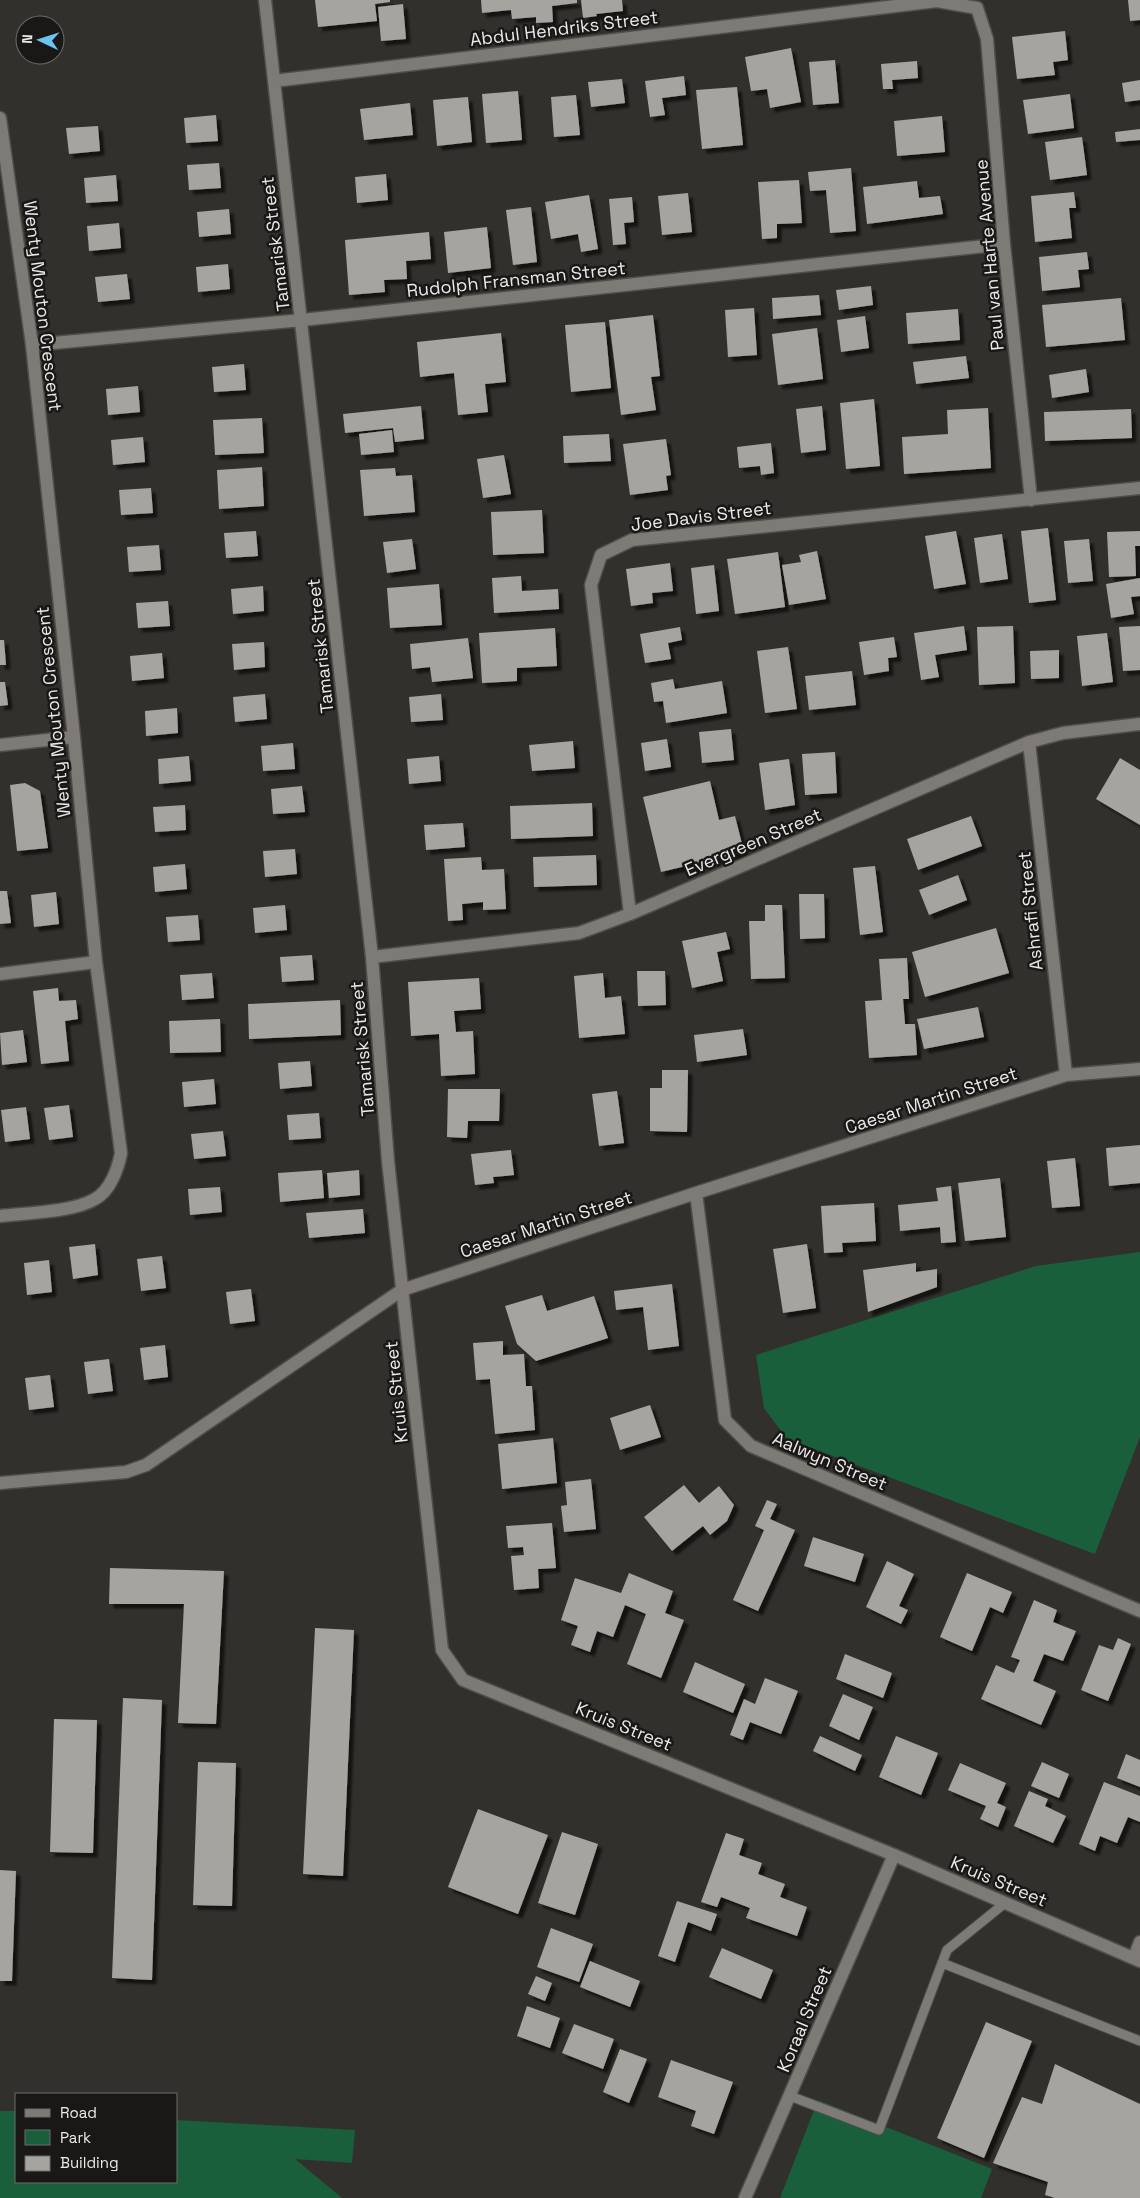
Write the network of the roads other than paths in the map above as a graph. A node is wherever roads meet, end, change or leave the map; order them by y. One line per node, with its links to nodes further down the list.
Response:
1 (265, 0): 3 (street, Tamarisk Street)
2 (977, 8): 3 (street, Abdul Hendriks Street); 5 (street, Paul van Harte Avenue)
3 (274, 81): 6 (street, Tamarisk Street)
4 (0, 118): 7 (street, Wenty Mouton Crescent)
5 (1004, 244): 6 (street, Rudolph Fransman Street); 9 (street, Paul van Harte Avenue)
6 (302, 320): 7 (street, Rudolph Fransman Street); 15 (street, Tamarisk Street)
7 (32, 345): 11 (street, Wenty Mouton Crescent)
8 (1140, 488): 9 (street, Joe Davis Street)
9 (1031, 500): 14 (street, Joe Davis Street)
10 (1140, 724): 12 (street, Evergreen Street)
11 (74, 737): 13 (street); 16 (street, Wenty Mouton Crescent)
12 (1029, 742): 14 (street, Evergreen Street); 19 (street, Ashrafi Street)
13 (0, 746)
14 (630, 914): 15 (street, Evergreen Street)
15 (372, 956): 22 (street, Tamarisk Street)
16 (96, 962): 17 (street); 21 (street, Wenty Mouton Crescent)
17 (0, 974)
18 (1140, 1069): 19 (street, Caesar Martin Street)
19 (1066, 1076): 20 (street, Caesar Martin Street)
20 (696, 1193): 22 (street, Caesar Martin Street); 24 (street, Aalwyn Street)
21 (0, 1216)
22 (402, 1290): 23 (street, Caesar Martin Street); 25 (street, Kruis Street)
23 (0, 1484)
24 (1140, 1612)
25 (894, 1855): 26 (street, Kruis Street); 31 (street, Koraal Street)
26 (1005, 1903): 28 (street, Kruis Street); 29 (lane)
27 (1140, 1942): 28 (street)
28 (1137, 1960)
29 (942, 1963): 30 (lane); 31 (lane)
30 (1140, 2041)
31 (790, 2096): 32 (street, Koraal Street)
32 (745, 2198)

